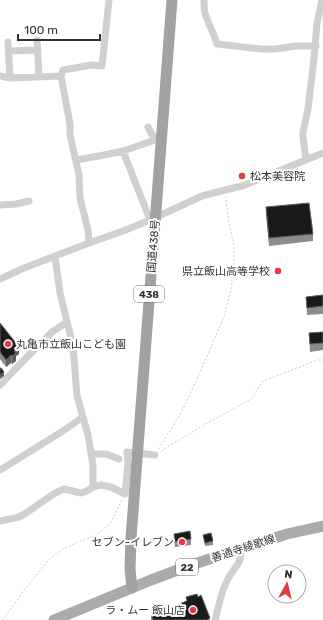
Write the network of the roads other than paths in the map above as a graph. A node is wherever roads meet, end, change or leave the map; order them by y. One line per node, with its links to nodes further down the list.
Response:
1 (109, 0): 15 (street)
2 (172, 0): 18 (highway, 国道438号 / 438)
3 (178, 0): 25 (highway, 国道438号 / 438)
4 (204, 0): 8 (street)
5 (322, 0): 8 (street)
6 (37, 40): 9 (street)
7 (8, 42): 10 (street)
8 (316, 46): 11 (street)
9 (38, 50): 10 (street); 14 (street)
10 (9, 51): 16 (street)
11 (314, 58): 12 (street); 22 (street)
12 (323, 58)
13 (0, 76): 16 (street)
14 (39, 76): 15 (street); 16 (street)
15 (61, 76): 21 (street)
16 (10, 78)
17 (148, 127): 18 (street)
18 (158, 139): 19 (street); 25 (highway, 国道438号 / 438)
19 (123, 151): 21 (street); 25 (street)
20 (323, 153): 22 (street)
21 (76, 160): 26 (street)
22 (306, 160): 25 (street)
23 (29, 201): 24 (street)
24 (0, 205)
25 (156, 218): 26 (street); 33 (highway, 国道438号 / 438)
26 (89, 243): 27 (street)
27 (55, 256): 29 (street); 30 (street)
28 (0, 269): 29 (street)
29 (2, 278)
30 (67, 322): 31 (street); 32 (street)
31 (0, 385)
32 (83, 417): 34 (street); 37 (street)
33 (140, 453): 35 (street); 38 (street); 42 (highway, 国道438号 / 438)
34 (91, 454): 36 (street); 38 (street)
35 (155, 455)
36 (120, 459)
37 (0, 470)
38 (93, 487): 39 (street)
39 (0, 521)
40 (323, 526): 41 (main road, 善通寺綾歌線 / 22)
41 (240, 549): 42 (main road, 善通寺綾歌線 / 22); 44 (street)
42 (135, 587): 43 (main road, 善通寺綾歌線 / 22)
43 (54, 620)
44 (215, 620)

